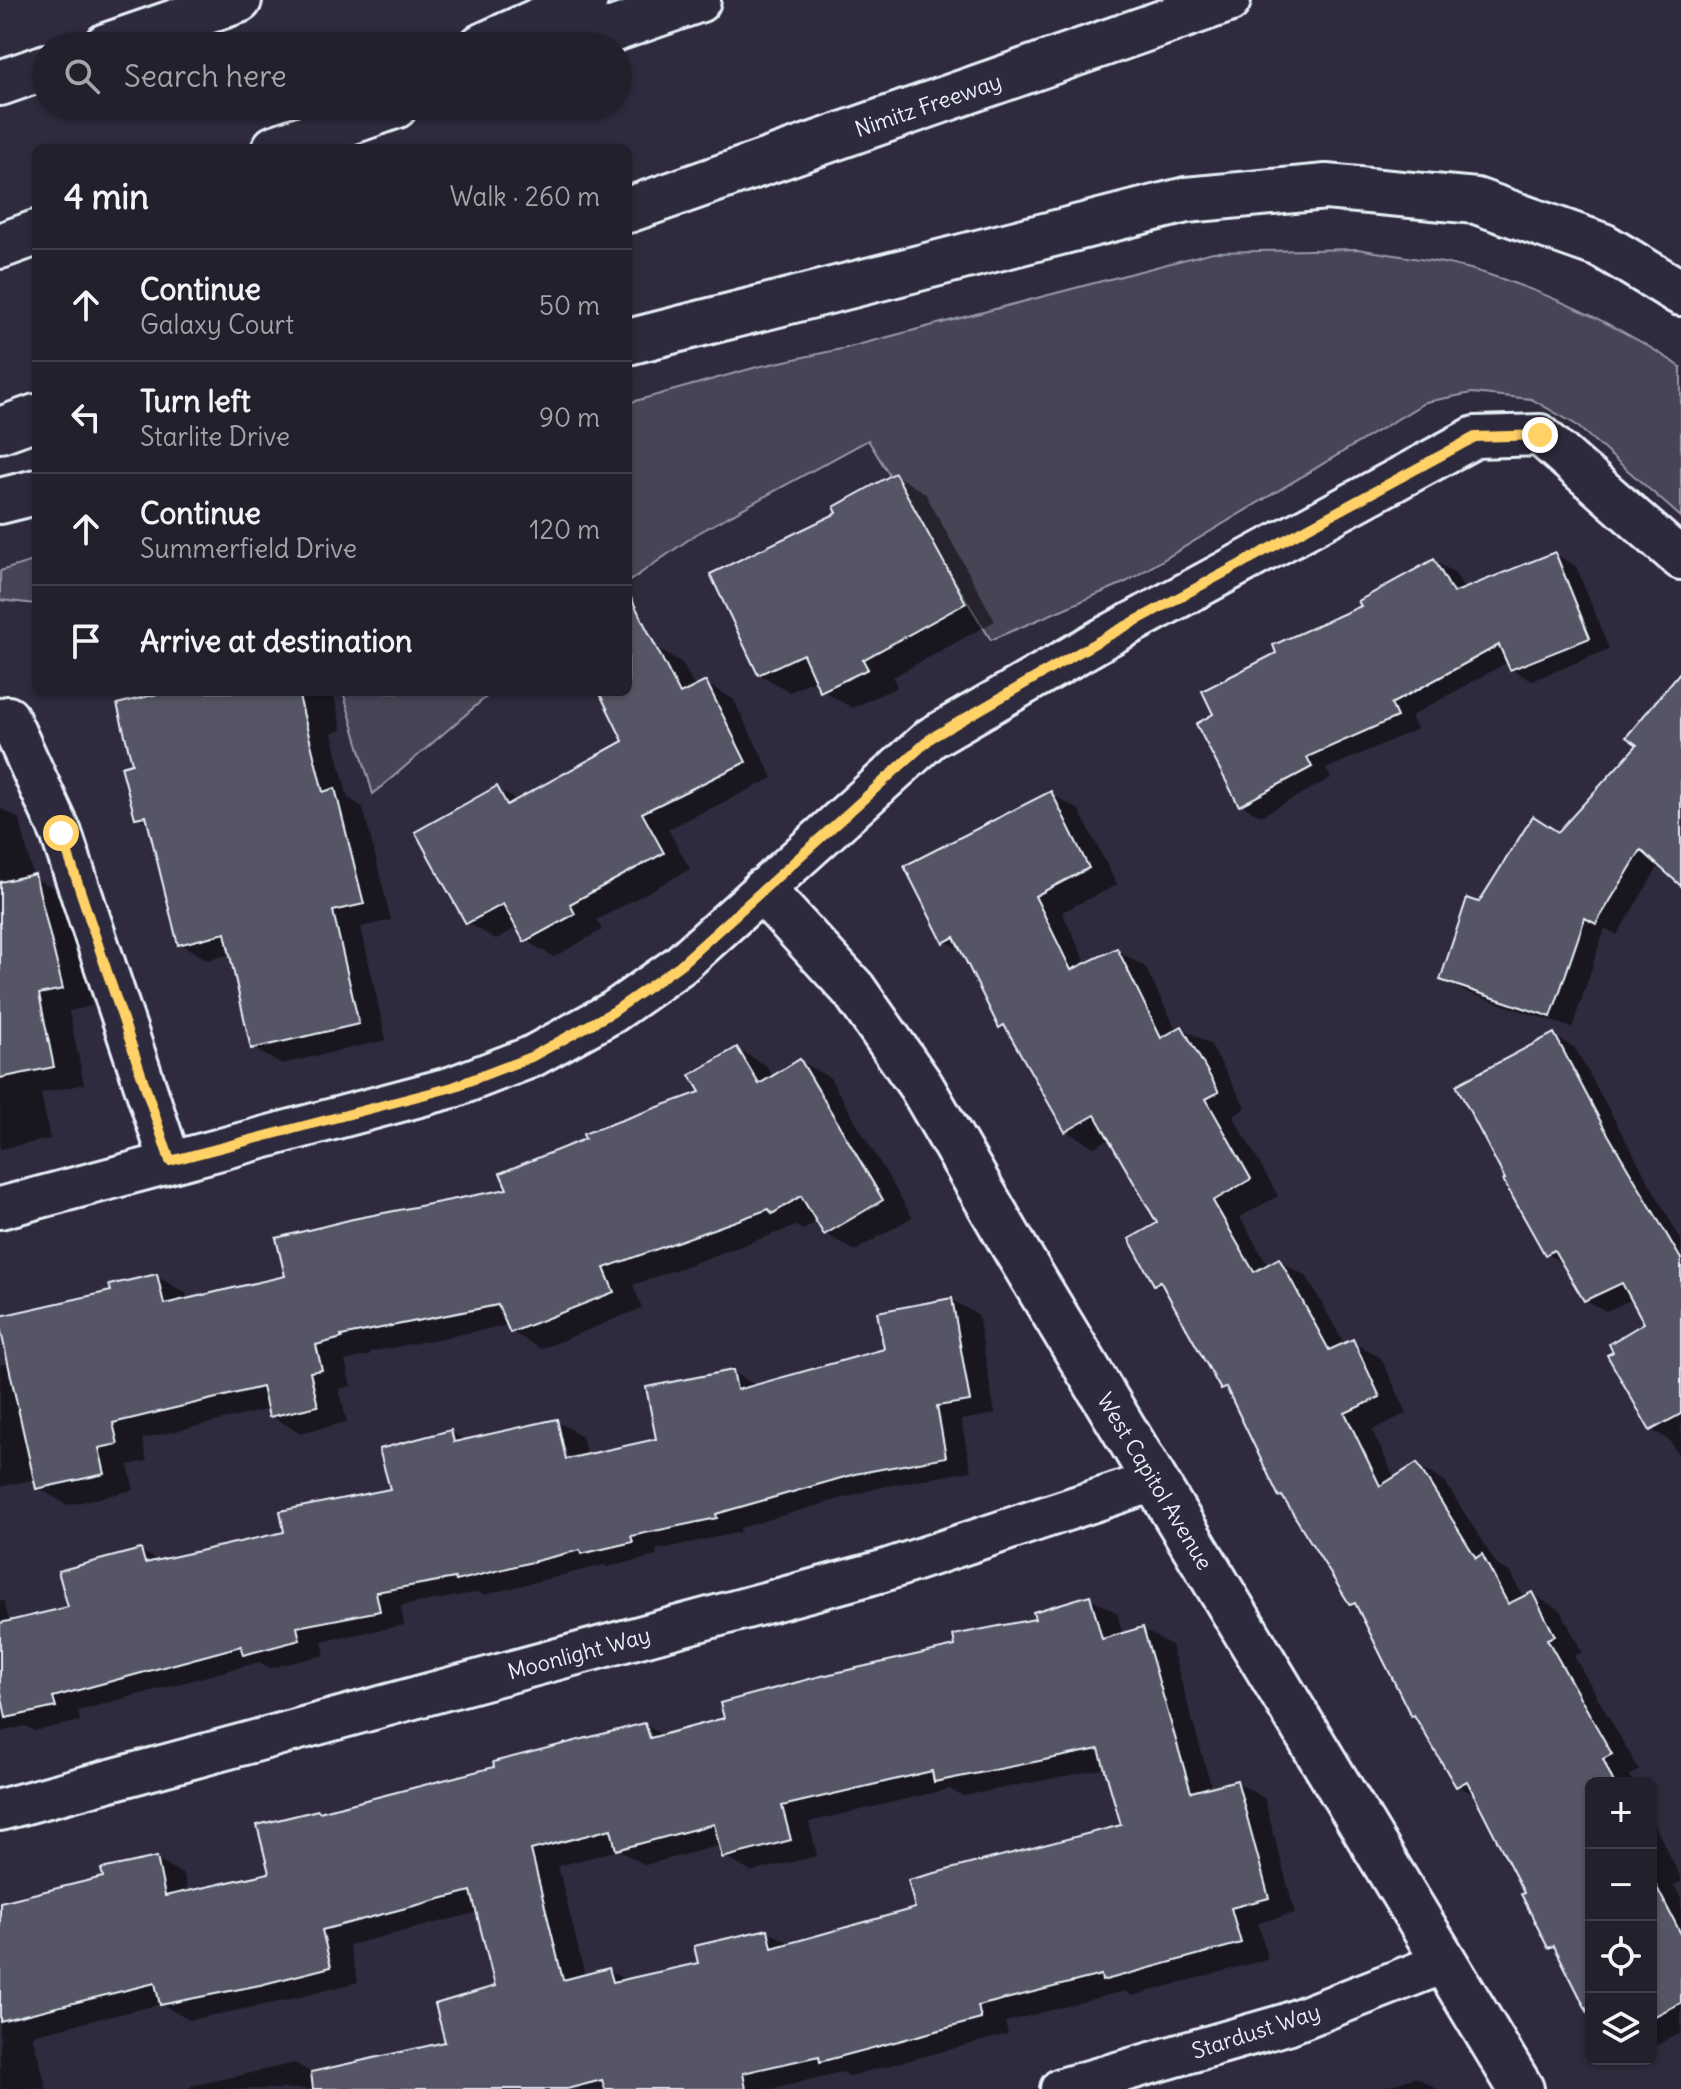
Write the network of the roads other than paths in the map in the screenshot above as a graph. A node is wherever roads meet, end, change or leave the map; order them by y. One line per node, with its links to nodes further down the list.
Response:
1 (239, 0): 5 (main road)
2 (585, 0): 6 (main road)
3 (698, 0): 7 (main road)
4 (1228, 0): 14 (main road, Nimitz Freeway)
5 (146, 32)
6 (513, 32)
7 (606, 32)
8 (32, 72): 9 (main road)
9 (0, 83)
10 (318, 120): 12 (main road)
11 (355, 120): 13 (main road)
12 (265, 144)
13 (286, 144)
14 (632, 209)
15 (32, 234): 16 (main road)
16 (0, 246)
17 (1681, 293): 18 (main road)
18 (632, 341)
19 (32, 418): 20 (main road)
20 (0, 430)
21 (32, 493): 22 (main road)
22 (0, 501)
23 (1681, 559): 25 (street)
24 (8, 717): 26 (street)
25 (763, 891): 26 (street); 28 (main road, West Capitol Avenue)
26 (170, 1161): 27 (street)
27 (0, 1208)
28 (1154, 1481): 29 (street, Moonlight Way); 30 (main road, West Capitol Avenue)
29 (0, 1810)
30 (1446, 1962): 31 (street, Stardust Way); 32 (main road, West Capitol Avenue)
31 (1061, 2089)
32 (1521, 2089)

